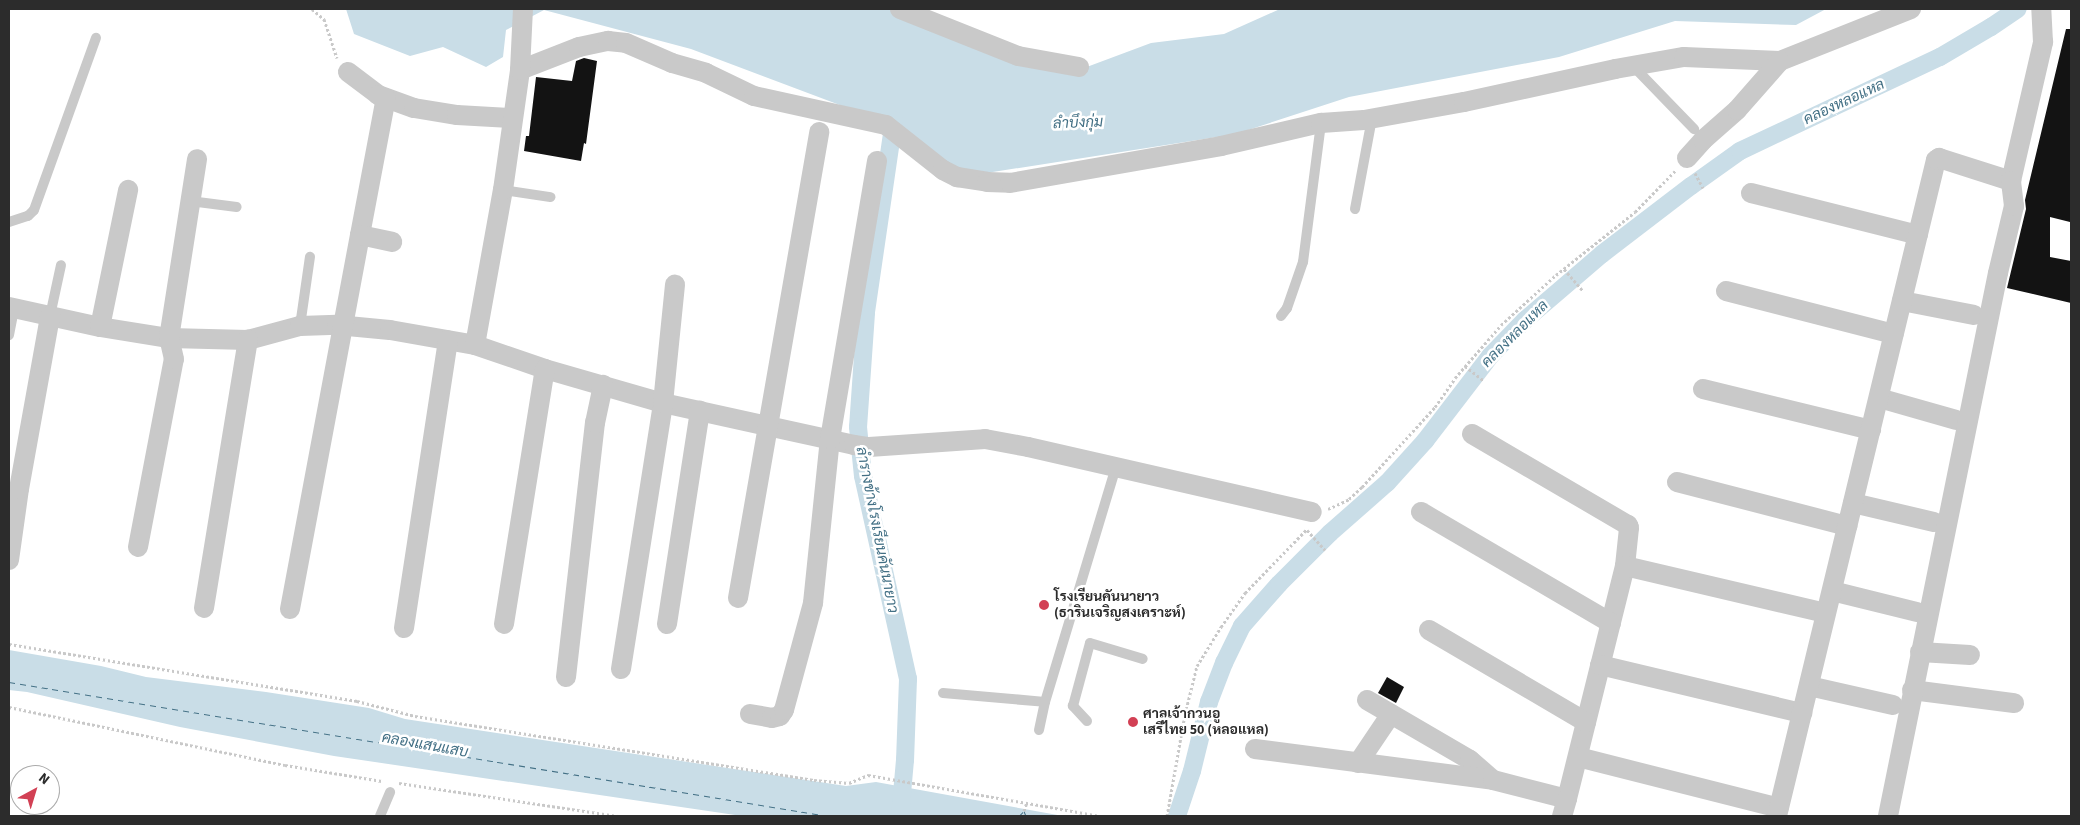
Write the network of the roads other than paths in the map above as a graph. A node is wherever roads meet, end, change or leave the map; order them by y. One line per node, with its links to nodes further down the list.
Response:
1 (523, 9): 9 (street)
2 (900, 9): 8 (street)
3 (1911, 9): 6 (street)
4 (2042, 17): 20 (street)
5 (96, 38): 28 (lane)
6 (1780, 61): 7 (street); 17 (street)
7 (1632, 66): 13 (street); 15 (lane)
8 (1079, 68)
9 (520, 70): 12 (street); 14 (street)
10 (348, 72): 11 (street)
11 (386, 98): 12 (street); 29 (street)
12 (511, 118): 22 (street)
13 (1372, 118): 14 (street); 27 (lane)
14 (1321, 123): 40 (lane)
15 (1694, 129)
16 (819, 132): 57 (street)
17 (1688, 158)
18 (197, 159): 25 (street)
19 (877, 161): 60 (street)
20 (2011, 181): 30 (street); 82 (street)
21 (128, 190): 43 (street)
22 (503, 190): 24 (lane); 49 (street)
23 (1751, 193): 30 (street)
24 (550, 197)
25 (190, 201): 26 (lane); 46 (street)
26 (237, 207)
27 (1355, 209)
28 (9, 222)
29 (360, 235): 31 (street); 41 (street)
30 (1918, 235): 36 (street)
31 (392, 242)
32 (310, 257): 42 (lane)
33 (61, 265): 39 (lane)
34 (675, 285): 54 (street)
35 (1726, 291): 44 (street)
36 (1902, 301): 38 (street); 44 (street)
37 (12, 308): 39 (street); 45 (lane)
38 (1974, 315)
39 (50, 316): 43 (street); 69 (street)
40 (1280, 316)
41 (345, 325): 42 (street); 48 (street); 74 (street)
42 (300, 326): 47 (street)
43 (100, 327): 46 (street)
44 (1894, 334): 53 (street)
45 (9, 335)
46 (169, 338): 47 (street); 68 (street)
47 (248, 340): 73 (street)
48 (448, 340): 49 (street); 80 (street)
49 (475, 345): 50 (street)
50 (545, 370): 51 (street); 78 (street)
51 (603, 385): 54 (street); 87 (street)
52 (1703, 389): 58 (street)
53 (1879, 398): 56 (street); 58 (street)
54 (663, 403): 55 (street); 86 (street)
55 (700, 411): 57 (street); 79 (street)
56 (1956, 420)
57 (769, 425): 60 (street); 72 (street)
58 (1871, 430): 63 (street)
59 (1472, 434): 70 (street)
60 (830, 438): 61 (street); 96 (street)
61 (1116, 467): 65 (street); 92 (lane)
62 (1677, 482): 67 (street)
63 (1853, 502): 66 (street); 67 (street)
64 (1421, 512): 77 (street)
65 (1313, 520)
66 (1934, 522)
67 (1848, 526): 71 (street)
68 (138, 547)
69 (9, 560)
70 (1624, 566): 76 (street); 77 (street)
71 (1832, 591): 75 (street); 76 (street)
72 (738, 598)
73 (204, 608)
74 (290, 609)
75 (1917, 612)
76 (1826, 613): 88 (street)
77 (1611, 623): 85 (street)
78 (504, 624)
79 (667, 624)
80 (404, 628)
81 (1429, 630): 99 (street)
82 (1920, 652): 83 (street); 89 (street)
83 (1970, 655)
84 (1143, 659): 98 (lane)
85 (1600, 664): 95 (street); 99 (street)
86 (621, 669)
87 (566, 677)
88 (1808, 686): 94 (street); 95 (street)
89 (1912, 690): 93 (street); 109 (street)
90 (942, 693): 92 (lane)
91 (1367, 700): 97 (street)
92 (1045, 702): 100 (lane)
93 (2014, 703)
94 (1893, 705)
95 (1802, 713): 107 (street)
96 (750, 714)
97 (1391, 714): 103 (street); 104 (street)
98 (1087, 720)
99 (1586, 722): 102 (street)
100 (1039, 730)
101 (1255, 749): 103 (street)
102 (1578, 757): 106 (street); 107 (street)
103 (1358, 763): 104 (street)
104 (1493, 780): 106 (street)
105 (388, 787): 108 (lane)
106 (1565, 808)
107 (1778, 812)
108 (380, 816)
109 (1888, 816)

